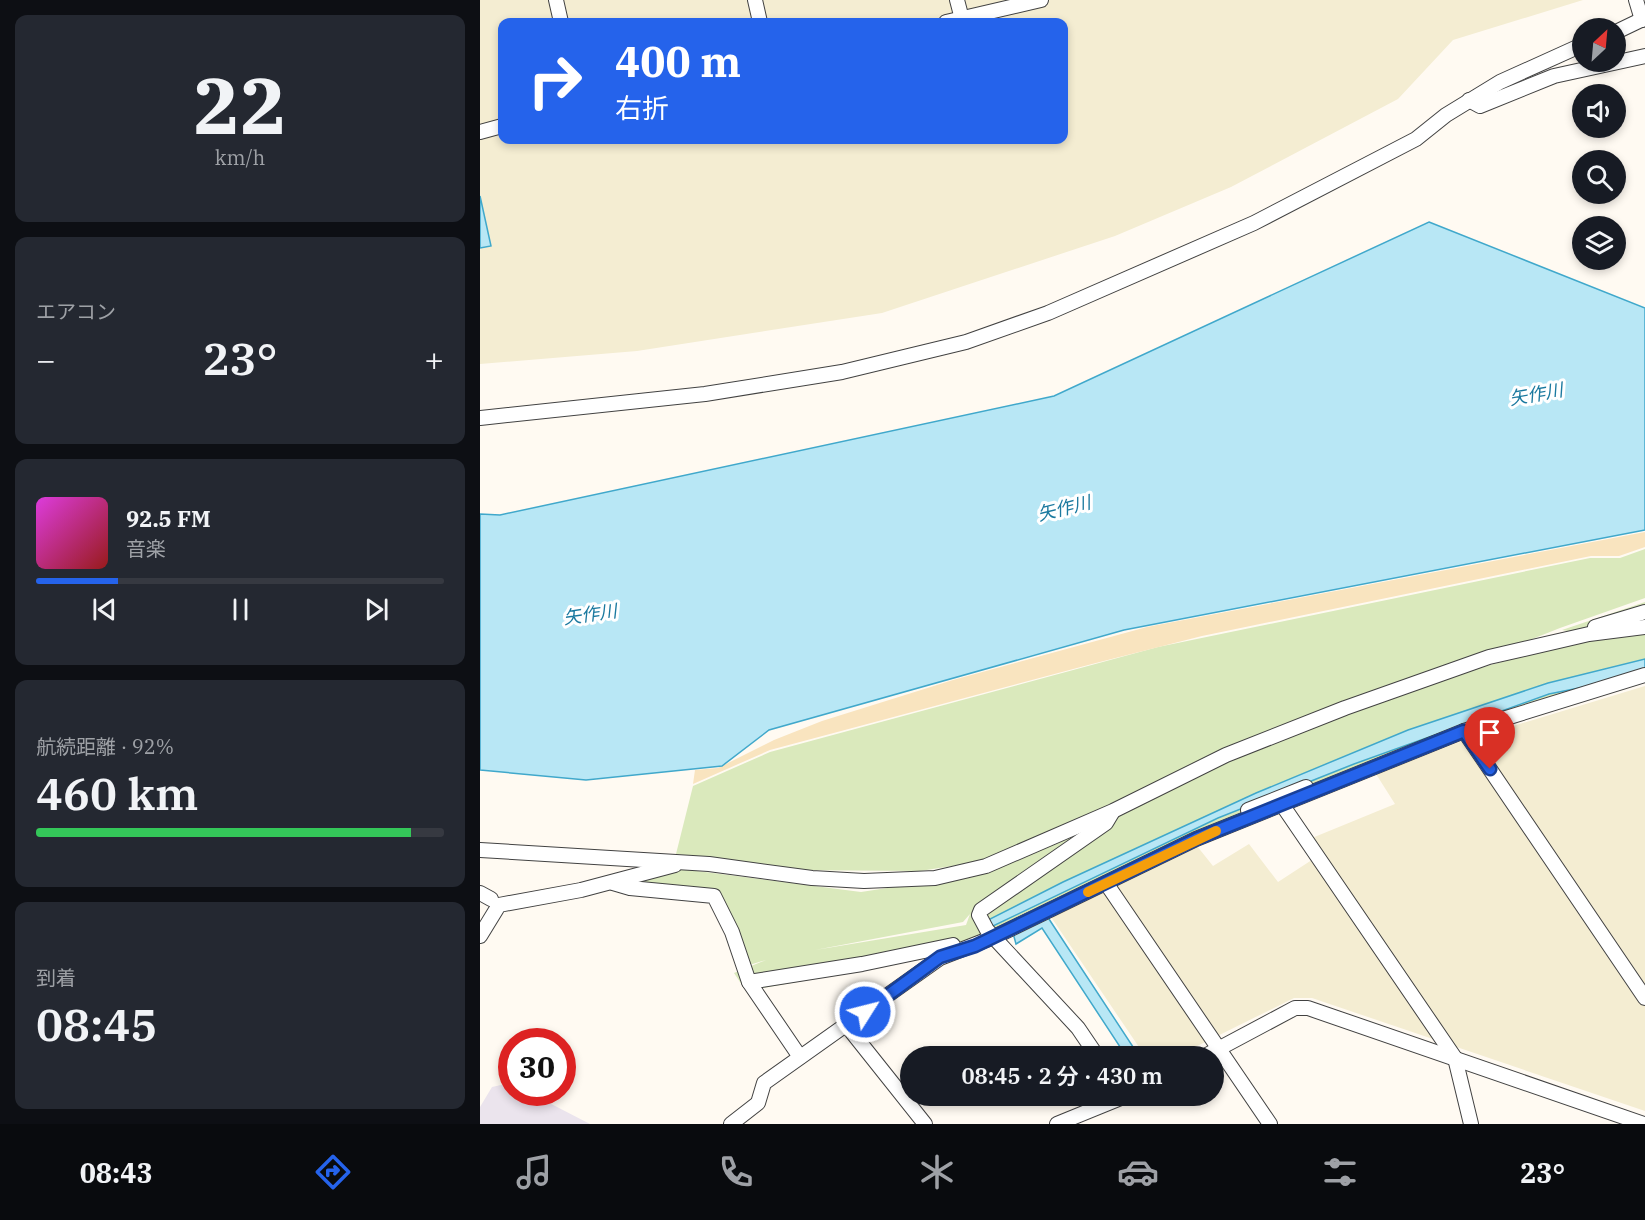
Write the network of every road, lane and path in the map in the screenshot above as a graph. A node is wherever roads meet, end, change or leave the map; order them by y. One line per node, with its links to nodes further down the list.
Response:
1 (556, 0): 6 (street)
2 (755, 0): 7 (street)
3 (957, 0): 8 (street)
4 (1041, 0): 9 (street)
5 (1636, 0): 10 (street)
6 (560, 18)
7 (759, 18)
8 (962, 18)
9 (966, 18)
10 (1644, 19): 11 (street)
11 (1626, 27)
12 (1572, 49): 14 (street)
13 (1645, 56): 14 (street)
14 (1469, 100): 17 (street)
15 (498, 127): 16 (street)
16 (480, 132)
17 (480, 418)
18 (1645, 612): 20 (street)
19 (1645, 627): 20 (street)
20 (1571, 638): 24 (street)
21 (1645, 673): 22 (street); 29 (street)
22 (1464, 731): 23 (street); 32 (street)
23 (1283, 806): 28 (street); 39 (street)
24 (1113, 811): 26 (street); 29 (street)
25 (480, 850): 26 (street)
26 (685, 862): 27 (street)
27 (614, 883): 30 (street); 31 (street)
28 (1106, 884): 29 (street); 35 (street)
29 (991, 934): 31 (street); 33 (street); 34 (street)
30 (480, 936)
31 (749, 982): 37 (street)
32 (1645, 998)
33 (846, 1026): 37 (street); 42 (street)
34 (1090, 1046)
35 (1216, 1046)
36 (1224, 1046): 39 (street)
37 (801, 1057): 41 (street)
38 (1224, 1058): 44 (street)
39 (1455, 1058): 45 (street); 46 (street)
40 (1100, 1106): 43 (street)
41 (731, 1124)
42 (925, 1124)
43 (1057, 1124)
44 (1270, 1124)
45 (1471, 1124)
46 (1644, 1124)

